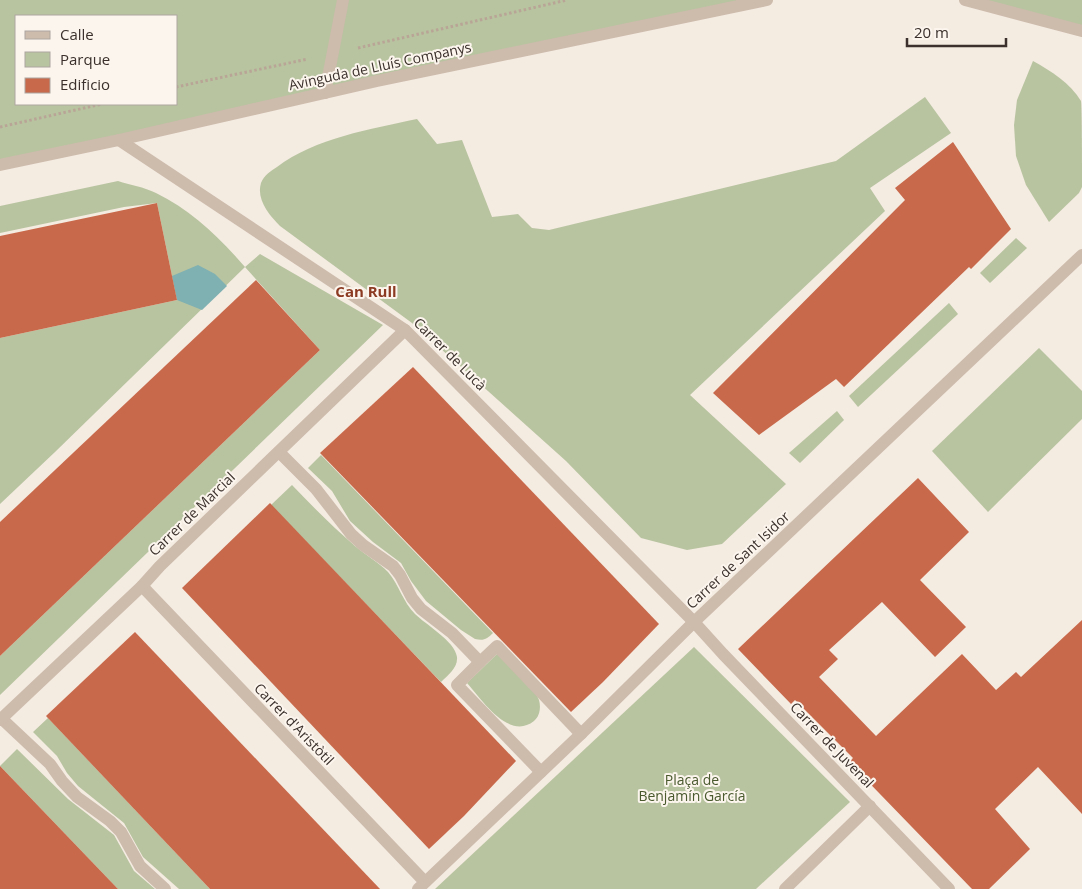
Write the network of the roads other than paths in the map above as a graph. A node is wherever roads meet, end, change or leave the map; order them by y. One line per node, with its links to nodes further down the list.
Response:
1 (344, 0): 5 (street)
2 (767, 0): 5 (street, Avinguda de Lluís Companys)
3 (965, 0): 4 (street)
4 (1082, 32)
5 (325, 93): 6 (street, Avinguda de Lluís Companys)
6 (119, 140): 7 (street, Avinguda de Lluís Companys); 9 (street, Carrer de Lucà)
7 (0, 165)
8 (1082, 255): 12 (street, Carrer de Sant Isidor)
9 (405, 330): 10 (street, Carrer de Marcial); 12 (street, Carrer de Lucà)
10 (278, 452): 11 (street, Carrer de Marcial); 13 (street)
11 (142, 586): 14 (street, Carrer de Marcial); 18 (street, Carrer d'Aristòtil)
12 (694, 622): 15 (street, Carrer de Sant Isidor); 17 (street, Carrer de Juvenal)
13 (480, 662): 15 (street); 16 (street)
14 (1, 719): 19 (street)
15 (581, 734): 16 (street, Carrer de Sant Isidor)
16 (541, 772): 18 (street, Carrer de Sant Isidor)
17 (870, 806): 20 (street); 21 (street, Carrer de Juvenal)
18 (421, 886)
19 (165, 889)
20 (784, 889)
21 (949, 889)

